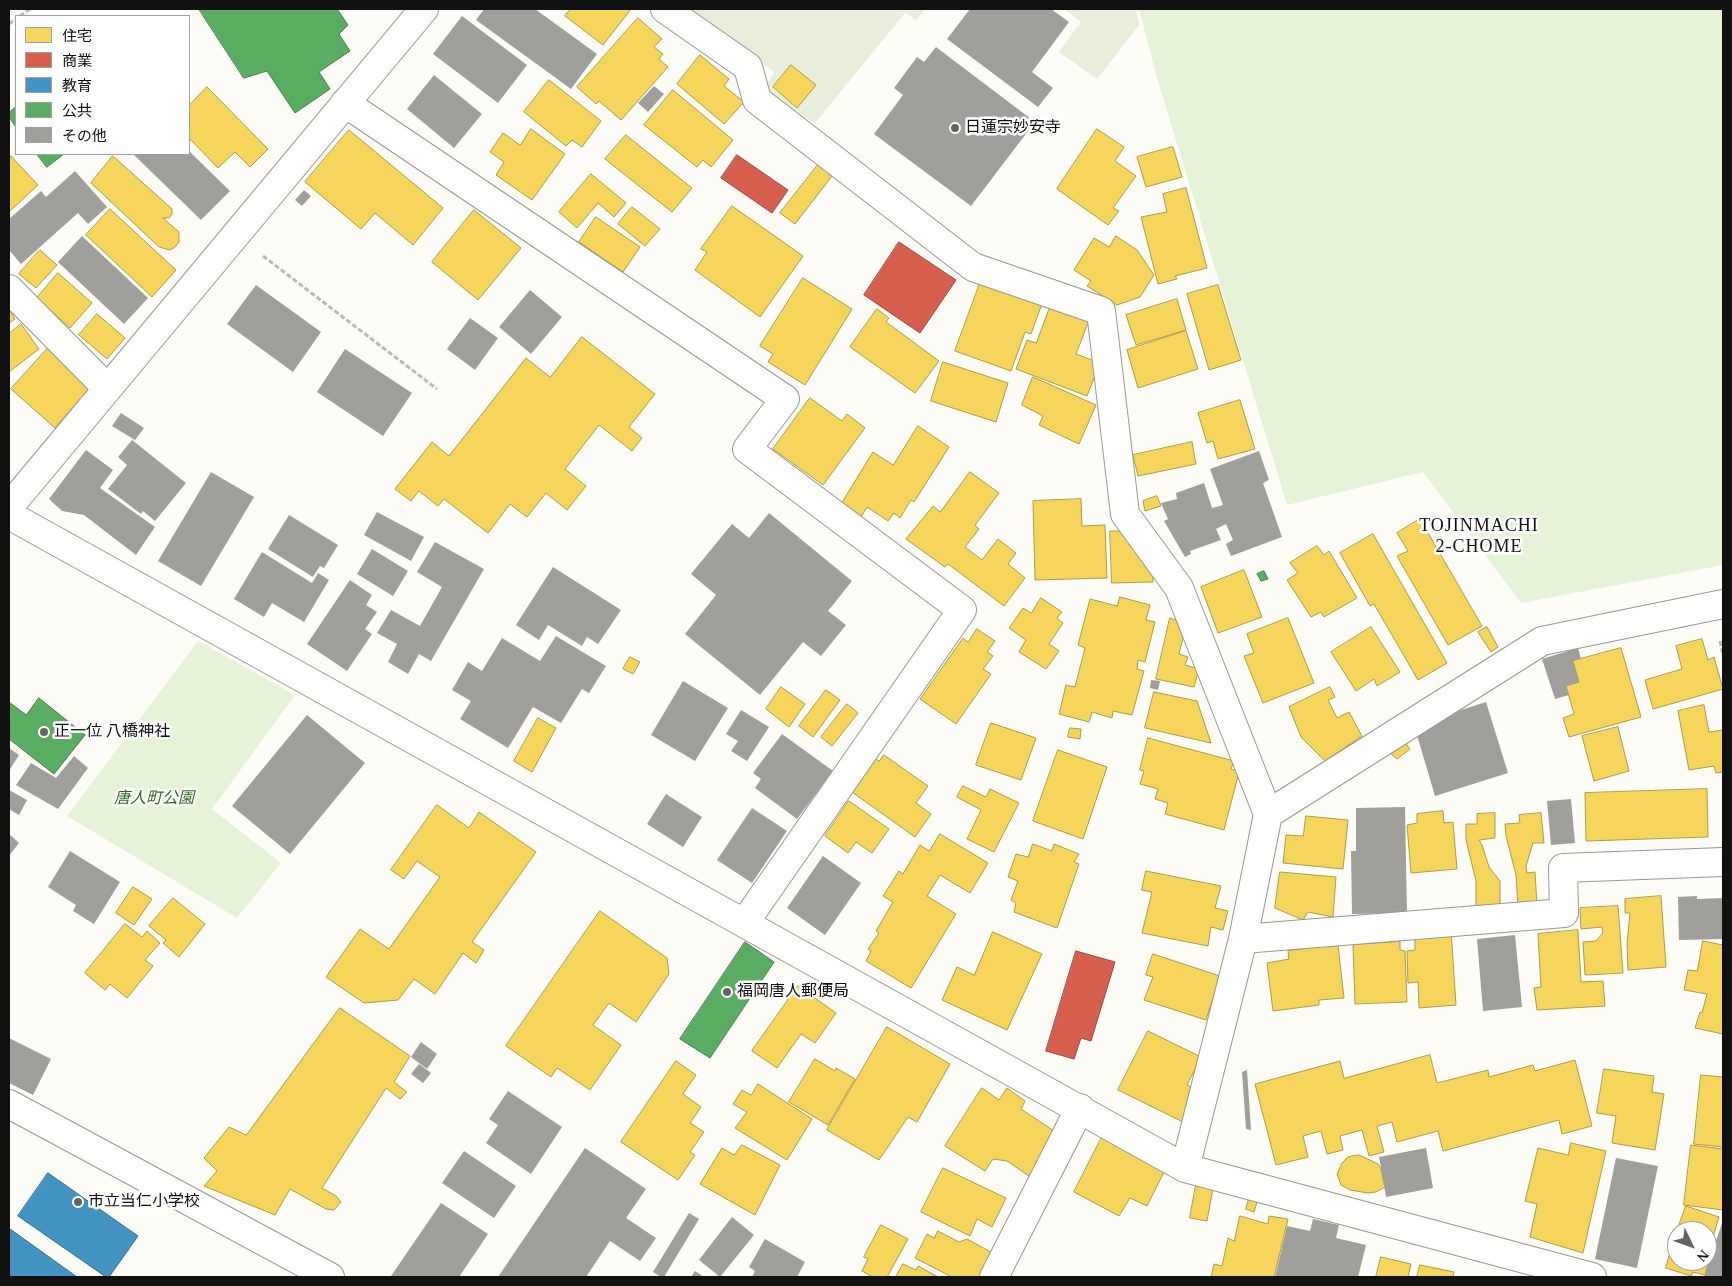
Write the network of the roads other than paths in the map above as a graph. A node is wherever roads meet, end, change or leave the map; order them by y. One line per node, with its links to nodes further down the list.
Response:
1 (424, 9): 3 (street)
2 (665, 9): 9 (street)
3 (346, 103): 5 (street); 11 (street)
4 (9, 289): 5 (street)
5 (107, 388): 6 (street)
6 (9, 506)
7 (9, 515): 11 (street)
8 (1723, 604): 9 (street)
9 (1268, 814): 12 (street)
10 (1723, 862): 12 (street)
11 (745, 922): 14 (street)
12 (1243, 940): 15 (street)
13 (9, 1104): 16 (street)
14 (1080, 1108): 15 (street); 17 (street)
15 (1186, 1168): 18 (street)
16 (330, 1277)
17 (994, 1277)
18 (1592, 1277)

